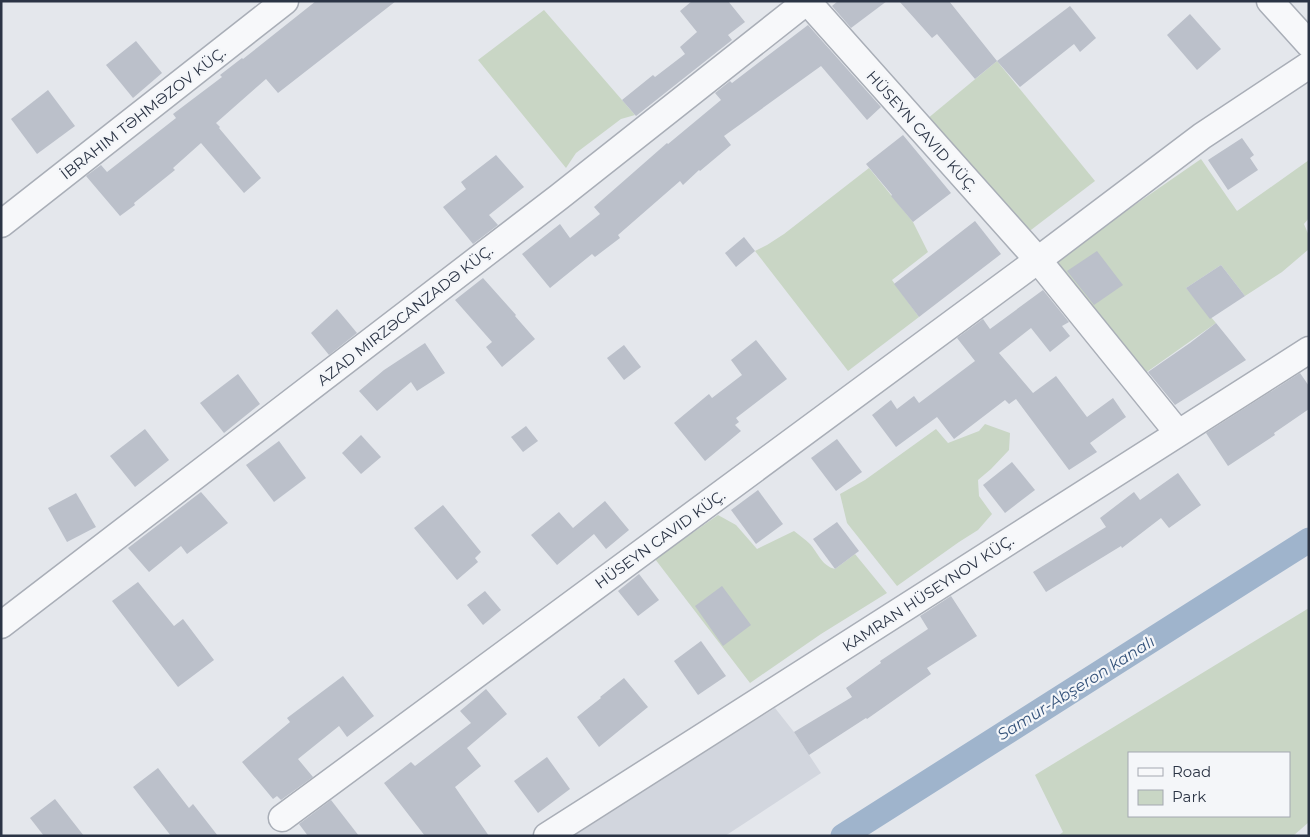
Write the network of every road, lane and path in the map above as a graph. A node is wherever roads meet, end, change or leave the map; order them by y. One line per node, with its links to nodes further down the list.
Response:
1 (285, 1): 6 (street, İBRAHIM TƏHMƏZOV KÜÇ.)
2 (807, 1): 7 (street, HÜSEYN CAVID KÜÇ.); 10 (street, AZAD MIRZƏCANZADƏ KÜÇ.)
3 (1270, 1): 4 (street)
4 (1309, 44)
5 (1309, 66): 7 (street, HÜSEYN CAVID KÜÇ.)
6 (1, 224)
7 (1038, 260): 9 (street, HÜSEYN CAVID KÜÇ.); 11 (street, HÜSEYN CAVID KÜÇ.)
8 (1309, 350): 9 (street, KAMRAN HÜSEYNOV KÜÇ.)
9 (1178, 433): 12 (street, KAMRAN HÜSEYNOV KÜÇ.)
10 (1, 625)
11 (282, 818)
12 (547, 836)

